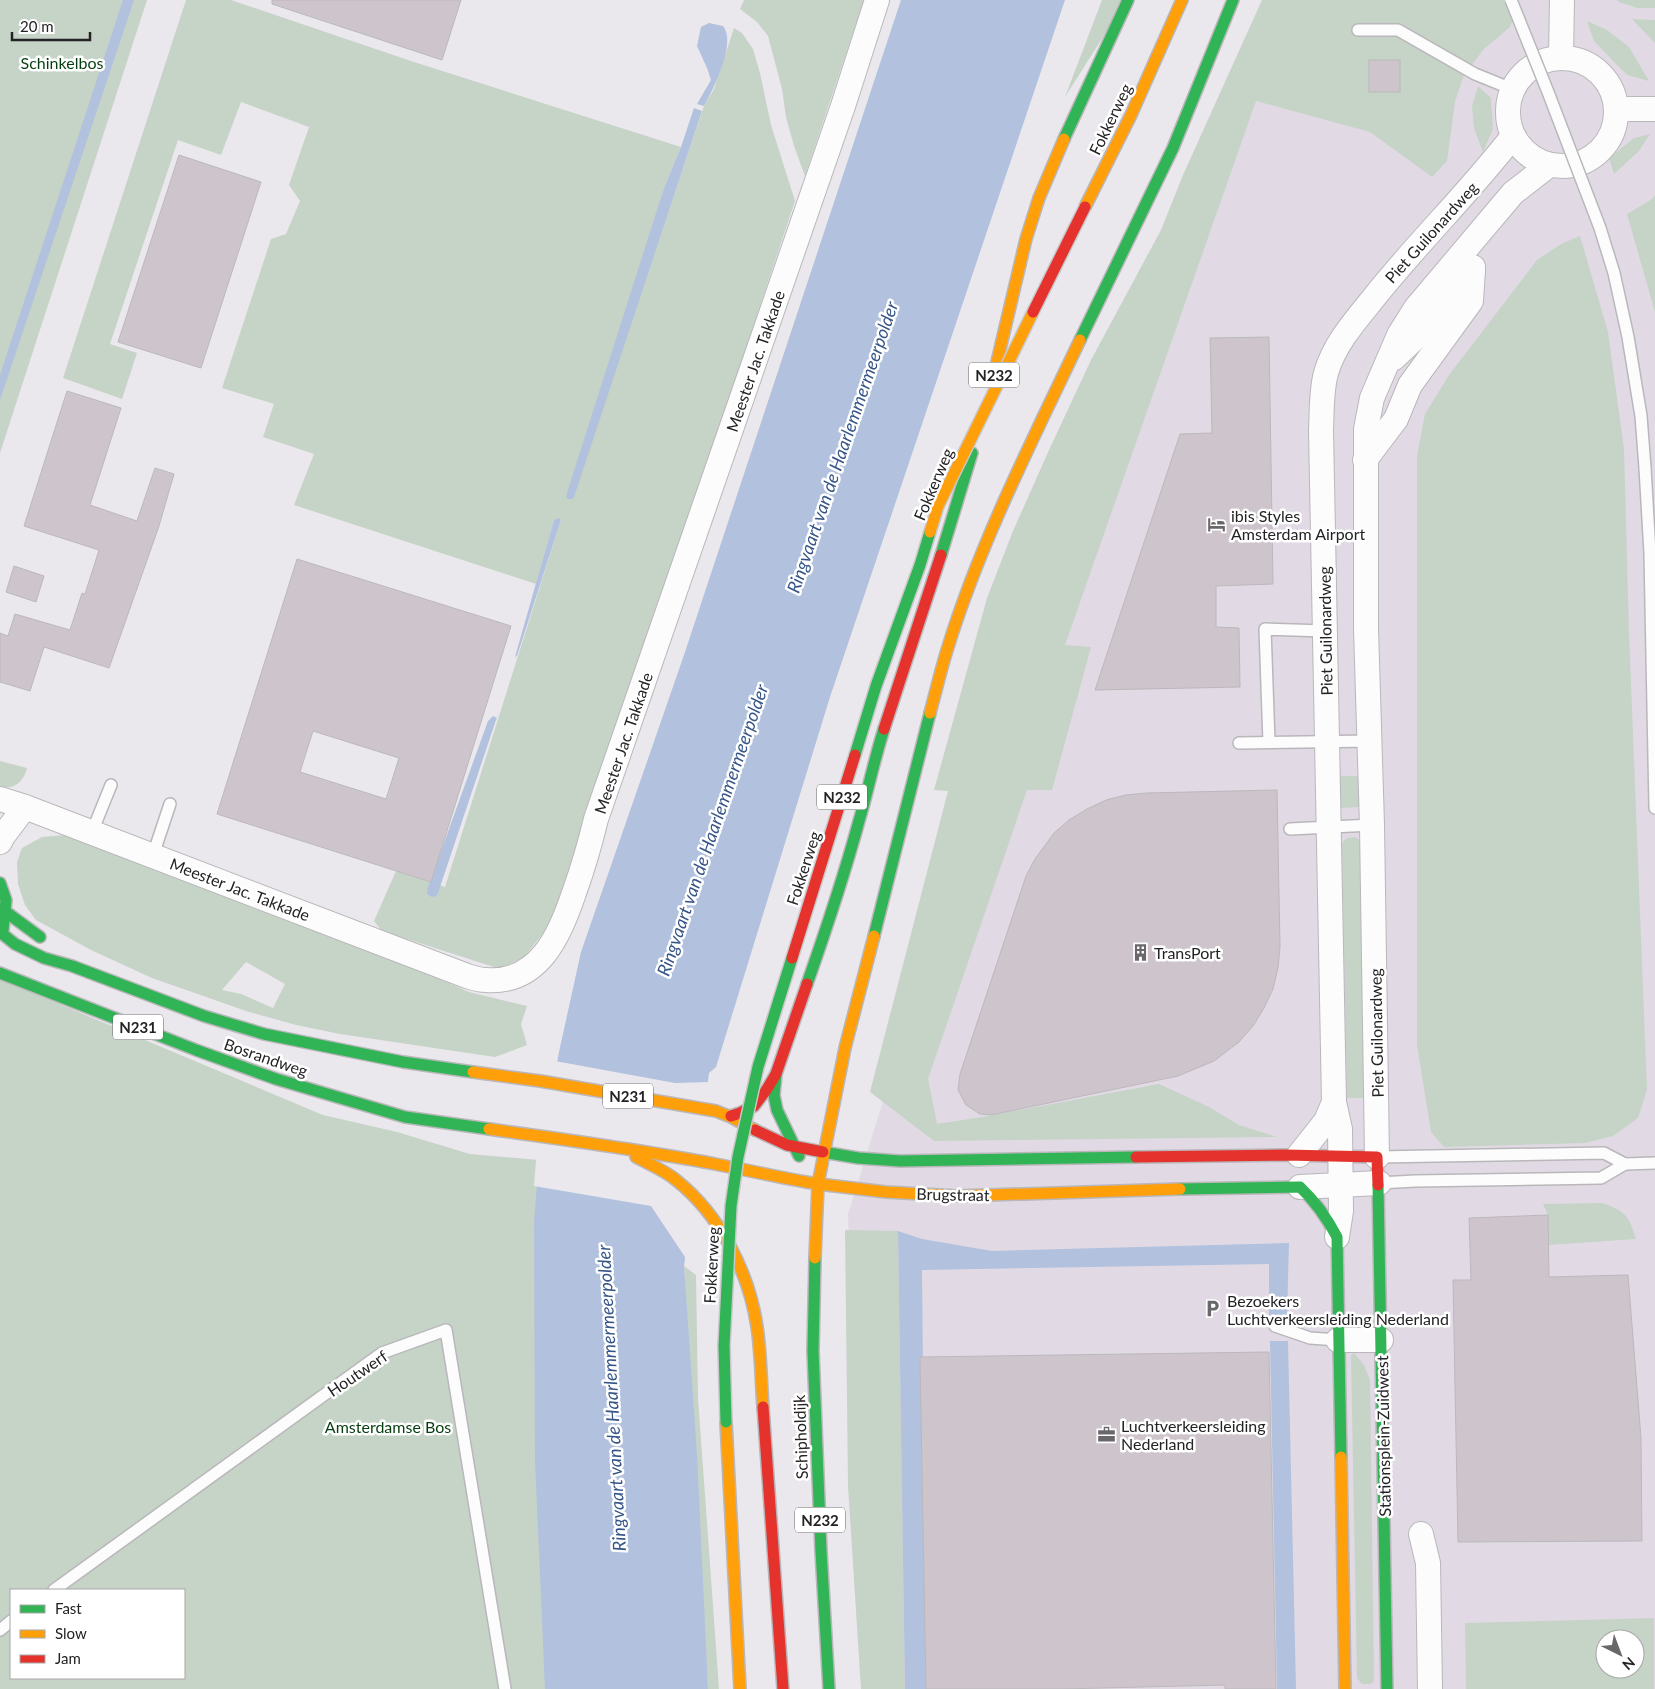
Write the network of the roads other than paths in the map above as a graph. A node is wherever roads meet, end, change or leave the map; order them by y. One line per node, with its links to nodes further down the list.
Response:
1 (877, 0): 33 (street, Meester Jac. Takkade)
2 (1128, 0): 39 (main road, N232)
3 (1182, 0): 63 (main road, Fokkerweg / N232, bridge)
4 (1233, 0): 46 (main road, N232)
5 (1511, 0): 27 (lane, bridge)
6 (1562, 0): 8 (street)
7 (1358, 30): 9 (lane)
8 (1561, 57): 9 (street); 10 (street)
9 (1512, 89): 12 (street)
10 (1617, 109): 11 (street); 13 (street)
11 (1655, 109)
12 (1513, 136): 13 (street); 18 (street, Piet Guilonardweg)
13 (1549, 165): 14 (street, Piet Guilonardweg)
14 (1476, 238): 15 (street); 16 (street, Piet Guilonardweg)
15 (1473, 270): 16 (street, Piet Guilonardweg); 17 (street)
16 (1387, 364): 17 (street, Piet Guilonardweg)
17 (1365, 460): 19 (street, Piet Guilonardweg)
18 (1325, 631): 20 (lane); 21 (street, Piet Guilonardweg)
19 (1370, 741): 21 (lane); 28 (street, Piet Guilonardweg)
20 (1269, 742): 21 (lane); 22 (lane)
21 (1327, 742): 29 (street, Piet Guilonardweg)
22 (1239, 743)
23 (111, 785): 31 (lane)
24 (0, 799): 26 (street, Meester Jac. Takkade)
25 (170, 804): 33 (lane)
26 (25, 806): 31 (street, Meester Jac. Takkade); 32 (street)
27 (1655, 808)
28 (1372, 825): 29 (lane); 49 (street, Piet Guilonardweg)
29 (1329, 828): 30 (lane); 41 (street, Piet Guilonardweg)
30 (1290, 829)
31 (92, 832): 33 (street, Meester Jac. Takkade)
32 (0, 842)
33 (153, 855)
34 (0, 883): 35 (main road, N231)
35 (6, 912): 36 (main road, N231); 37 (main road)
36 (1, 935): 37 (main road, Bosrandweg / N231)
37 (72, 966): 40 (main road, Bosrandweg / N231)
38 (0, 973): 43 (main road, Bosrandweg / N231)
39 (776, 1074): 42 (main road, N232); 45 (main road, N232)
40 (540, 1081): 42 (main road, Brugstraat / N231)
41 (1334, 1102): 47 (street, Piet Guilonardweg); 48 (street, Piet Guilonardweg)
42 (731, 1116): 45 (main road, Brugstraat / N231)
43 (532, 1135): 44 (main road, Brugstraat / N231)
44 (612, 1146): 53 (main road, Brugstraat / N231); 64 (main road, N232)
45 (793, 1146): 46 (main road, Brugstraat / N231); 53 (main road, N232)
46 (823, 1152): 47 (main road, Brugstraat); 53 (main road, N232)
47 (1299, 1156): 48 (main road, Brugstraat)
48 (1339, 1156): 49 (main road, Brugstraat); 54 (street, Piet Guilonardweg)
49 (1377, 1156): 51 (lane); 52 (main road, Stationsplein-Zuidwest)
50 (1655, 1163): 51 (lane)
51 (1625, 1164): 52 (lane)
52 (1379, 1183): 54 (street, Brugstraat); 59 (main road, Stationsplein-Zuidwest)
53 (818, 1184): 55 (main road, Brugstraat); 65 (main road, Schipholdijk / N232)
54 (1341, 1186): 55 (street, Brugstraat); 56 (street)
55 (1300, 1187): 56 (main road)
56 (1336, 1237): 58 (main road)
57 (1275, 1326): 58 (lane)
58 (1338, 1340): 59 (street); 66 (main road)
59 (1381, 1340): 67 (main road, Stationsplein-Zuidwest)
60 (1421, 1534): 68 (street)
61 (55, 1589): 62 (lane, Houtwerf)
62 (506, 1689)
63 (740, 1689)
64 (783, 1689)
65 (830, 1689)
66 (1345, 1689)
67 (1387, 1689)
68 (1430, 1689)

